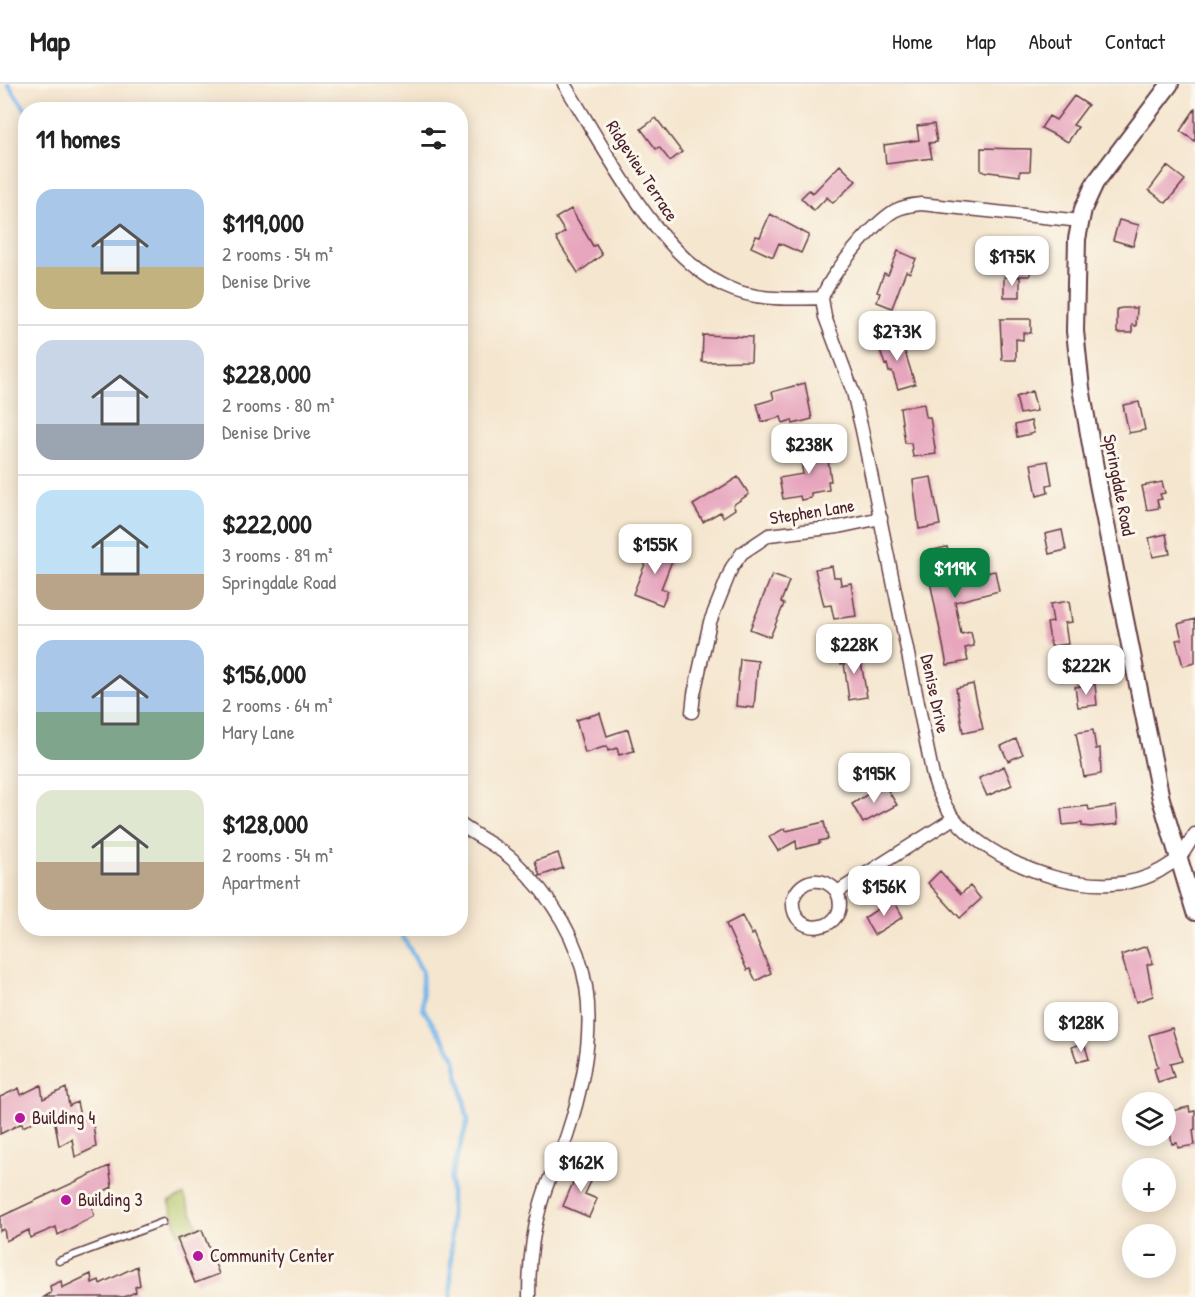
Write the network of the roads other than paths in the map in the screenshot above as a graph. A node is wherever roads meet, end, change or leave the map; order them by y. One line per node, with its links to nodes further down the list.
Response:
1 (564, 84): 4 (street, Ridgeview Terrace)
2 (1170, 84): 3 (street, Springdale Road)
3 (1081, 221): 4 (street); 10 (street, Springdale Road)
4 (822, 298): 5 (street, Denise Drive)
5 (881, 518): 6 (street, Stephen Lane); 7 (street, Denise Drive)
6 (692, 712)
7 (954, 818): 10 (street, Denise Drive); 11 (street)
8 (468, 829): 15 (street)
9 (1195, 834): 10 (street)
10 (1179, 858): 12 (street, Springdale Road)
11 (837, 892)
12 (1194, 908)
13 (163, 1222): 14 (lane)
14 (59, 1261)
15 (529, 1297)

